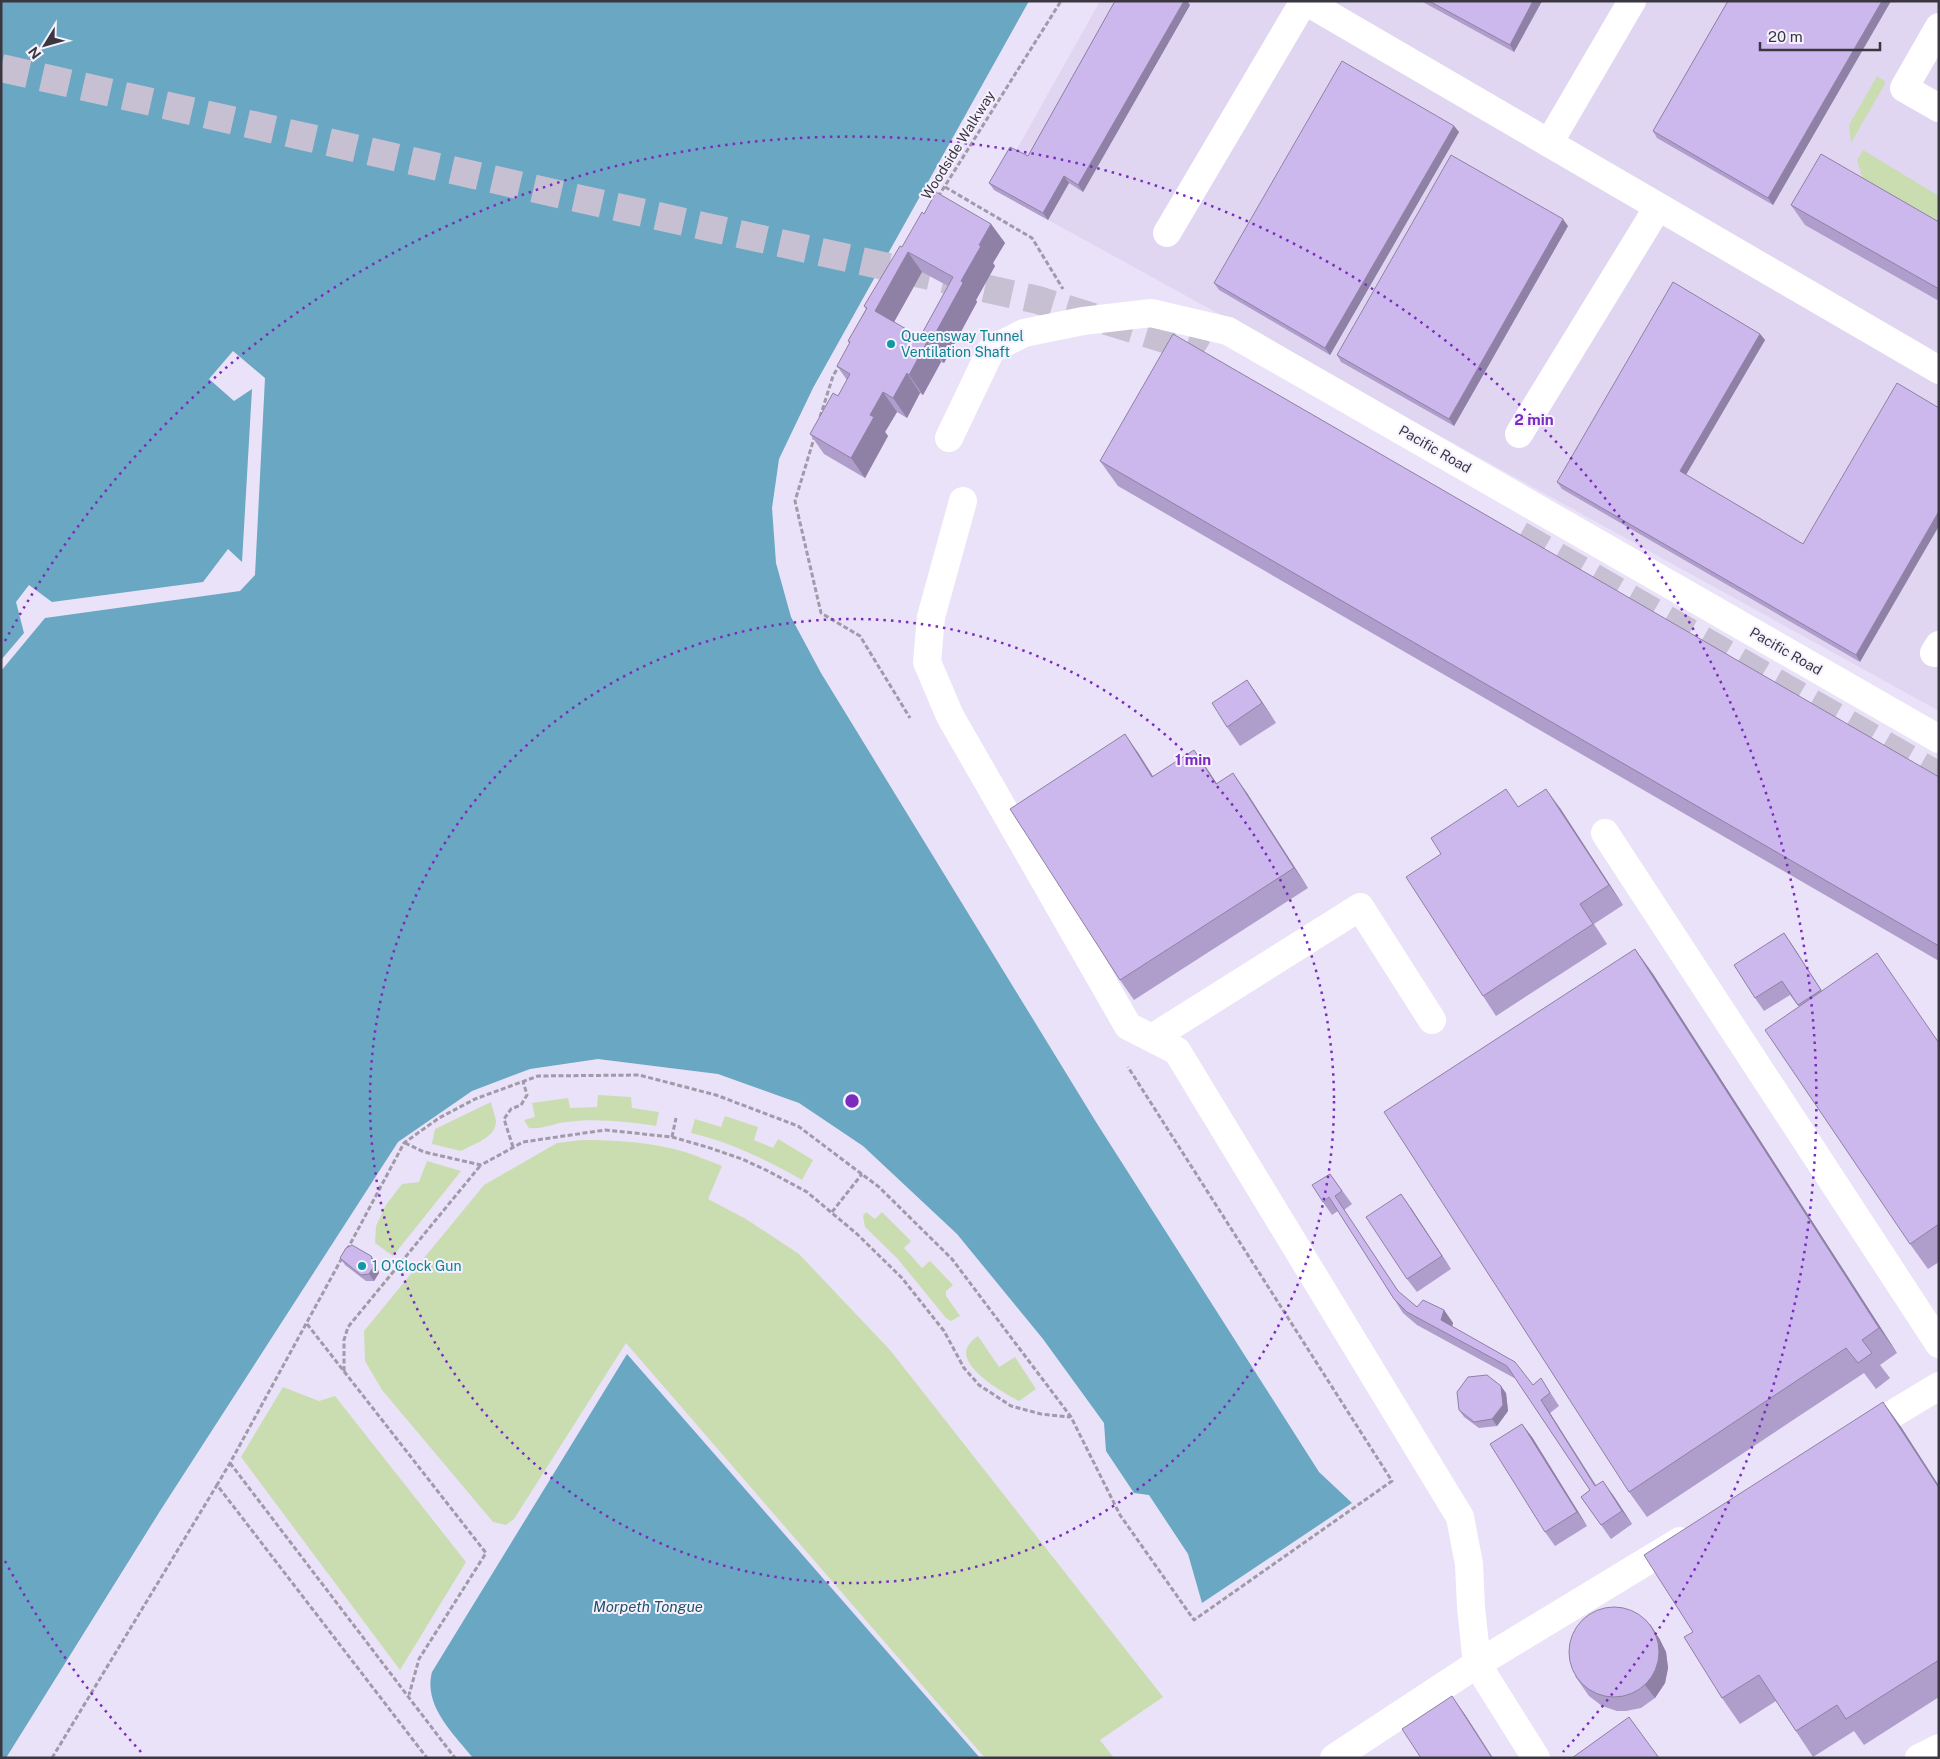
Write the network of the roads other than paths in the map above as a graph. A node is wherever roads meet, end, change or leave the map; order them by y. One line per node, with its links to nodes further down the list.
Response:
1 (1305, 1): 5 (street); 7 (street)
2 (1632, 1): 5 (street)
3 (1939, 27): 4 (street)
4 (1939, 108)
5 (1548, 143): 6 (street)
6 (1658, 206): 8 (street); 9 (street)
7 (1167, 233)
8 (1939, 370)
9 (1519, 434)
10 (949, 438): 12 (street, Pacific Road)
11 (963, 501): 15 (street)
12 (1939, 739)
13 (1605, 833): 16 (street)
14 (1432, 1020): 15 (street)
15 (1152, 1038): 20 (street)
16 (1939, 1344)
17 (1939, 1386): 18 (street)
18 (1836, 1448)
19 (1699, 1530): 20 (street)
20 (1476, 1664): 22 (street); 23 (street)
21 (1939, 1748): 24 (street)
22 (1334, 1758)
23 (1536, 1758)
24 (1919, 1758)

